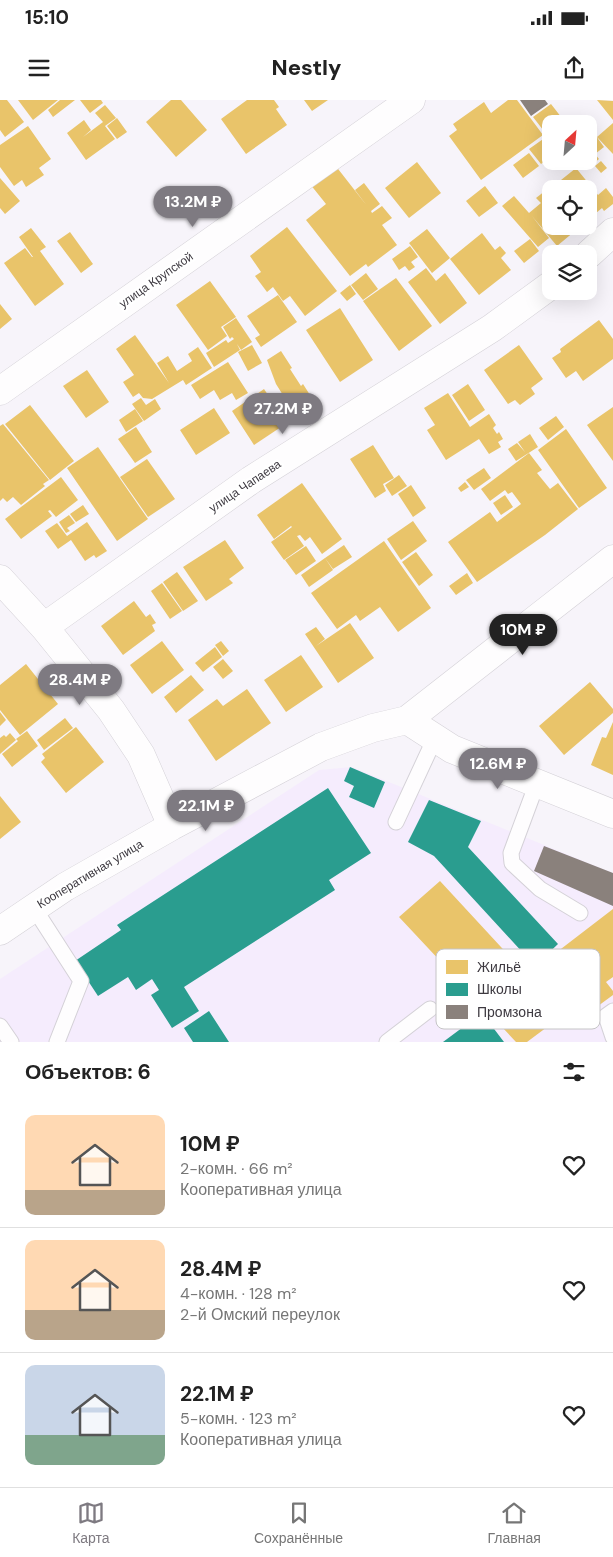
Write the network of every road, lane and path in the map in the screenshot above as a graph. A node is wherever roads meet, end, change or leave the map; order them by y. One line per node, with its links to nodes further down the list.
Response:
1 (411, 100): 5 (street, улица Крупской)
2 (613, 232): 3 (street)
3 (597, 247)
4 (542, 291): 8 (street, улица Чапаева)
5 (0, 391)
6 (613, 559): 9 (street, Кооперативная улица)
7 (0, 580): 8 (street)
8 (44, 627): 14 (street)
9 (408, 720): 10 (street); 14 (street, Кооперативная улица)
10 (435, 738): 11 (street); 13 (lane)
11 (537, 783): 12 (street); 16 (lane)
12 (613, 814)
13 (396, 822)
14 (172, 826): 15 (street, Кооперативная улица)
15 (34, 908): 17 (street, Кооперативная улица); 23 (lane)
16 (580, 913)
17 (0, 931)
18 (430, 1009): 24 (lane)
19 (613, 1011): 21 (lane)
20 (0, 1026): 22 (lane)
21 (613, 1037)
22 (11, 1042)
23 (57, 1042)
24 (387, 1042)

